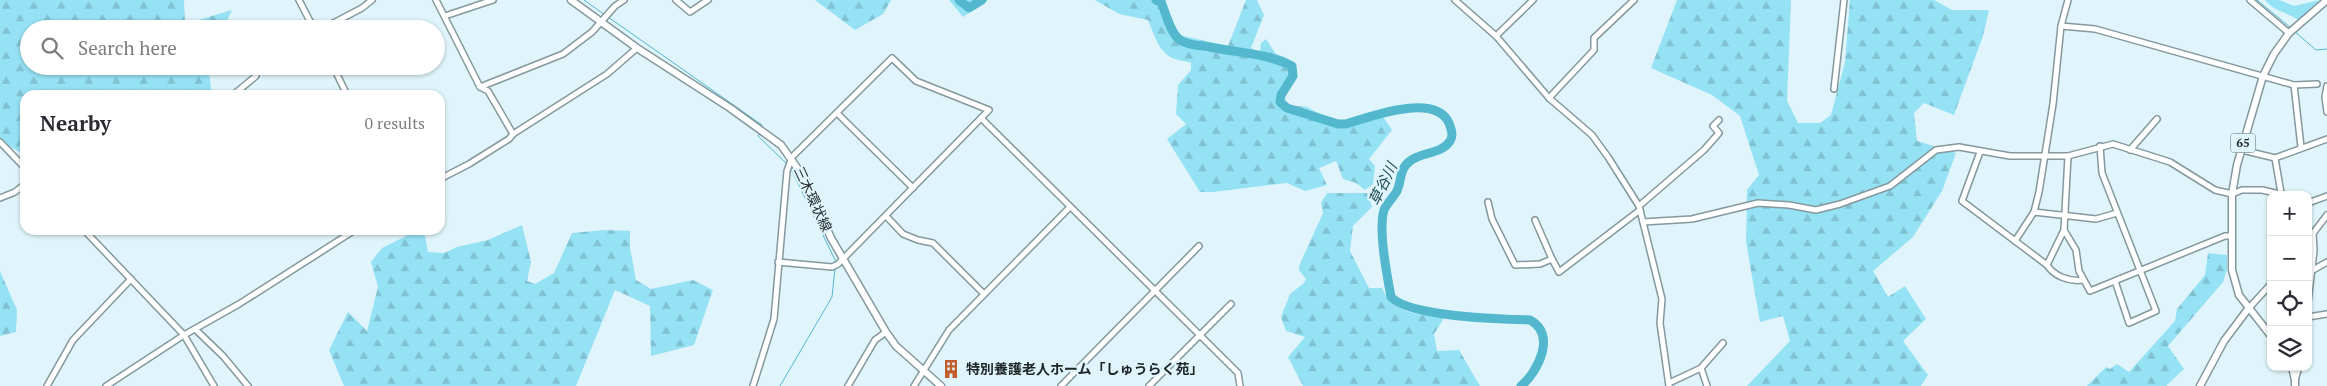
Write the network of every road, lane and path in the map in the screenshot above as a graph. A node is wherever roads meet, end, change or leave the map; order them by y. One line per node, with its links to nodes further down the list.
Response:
1 (299, 0): 17 (street)
2 (372, 0): 18 (street)
3 (436, 0): 16 (street)
4 (493, 0): 16 (street)
5 (571, 0): 19 (main road, 三木環状線)
6 (624, 0): 19 (street)
7 (676, 0): 8 (street)
8 (708, 0)
9 (1455, 0): 22 (street)
10 (1533, 0): 22 (street)
11 (1634, 0): 34 (street)
12 (1844, 0): 31 (street)
13 (2068, 0): 20 (street)
14 (2250, 0): 21 (street)
15 (2327, 0): 21 (main road, 65)
16 (445, 16): 29 (street)
17 (309, 20)
18 (339, 20)
19 (601, 22): 23 (main road, 三木環状線); 29 (street)
20 (2061, 26): 26 (street); 48 (street)
21 (2289, 33): 26 (main road, 65)
22 (1496, 36): 34 (street)
23 (637, 48): 40 (street); 50 (main road, 三木環状線)
24 (256, 75): 32 (street)
25 (337, 75): 33 (street)
26 (2263, 76): 28 (street); 46 (main road, 65)
27 (2316, 84): 28 (street)
28 (2294, 85): 44 (street)
29 (480, 86): 40 (street)
30 (2327, 86): 35 (street)
31 (1834, 89)
32 (239, 90)
33 (345, 90)
34 (1549, 98): 64 (street)
35 (2327, 112)
36 (836, 113): 37 (street); 50 (street); 55 (street)
37 (981, 118): 55 (street); 63 (street)
38 (2158, 119): 45 (street)
39 (1719, 120): 64 (street)
40 (513, 134): 53 (street)
41 (2327, 139): 44 (street)
42 (0, 142): 52 (street)
43 (2100, 146): 45 (street); 49 (street); 66 (street)
44 (2301, 148): 51 (street)
45 (2130, 150): 58 (street)
46 (2242, 150): 51 (street); 58 (main road, 65)
47 (1980, 152): 48 (street); 71 (street); 78 (street)
48 (2044, 156): 49 (street); 65 (street)
49 (2068, 156): 67 (street)
50 (792, 157): 80 (main road, 三木環状線); 82 (street)
51 (2275, 158): 56 (street)
52 (20, 163)
53 (445, 176)
54 (20, 188): 60 (street)
55 (913, 188): 69 (street)
56 (2281, 191)
57 (2267, 192): 58 (street)
58 (2232, 194): 76 (main road, 65)
59 (2327, 196): 62 (street)
60 (0, 198)
61 (1488, 202): 81 (street)
62 (2312, 202)
63 (1070, 207): 92 (street); 93 (street)
64 (1639, 208): 71 (street); 81 (street)
65 (2034, 212): 67 (street); 78 (street)
66 (2117, 213): 67 (street); 86 (street)
67 (2064, 215): 72 (street)
68 (2327, 215): 73 (street)
69 (886, 216): 80 (street); 93 (street)
70 (1535, 220): 81 (street)
71 (1643, 222): 107 (street)
72 (2064, 230): 84 (street); 88 (street)
73 (2313, 233): 77 (street); 85 (street)
74 (89, 235): 87 (street)
75 (347, 235): 98 (street)
76 (2232, 236): 86 (street); 95 (main road, 65)
77 (2311, 236)
78 (2015, 241): 84 (street)
79 (1199, 246): 92 (street)
80 (843, 259): 82 (street); 100 (main road, 三木環状線)
81 (1552, 259)
82 (778, 262): 113 (street)
83 (2327, 262): 85 (street)
84 (2047, 265): 88 (street)
85 (2313, 270): 90 (street)
86 (2140, 271): 89 (street); 89 (street)
87 (131, 279): 101 (street); 108 (street)
88 (2083, 280): 89 (street)
89 (2115, 281)
90 (2311, 281)
91 (2267, 288): 95 (street)
92 (1155, 290): 102 (street); 117 (street)
93 (984, 294): 105 (street)
94 (1231, 304): 102 (street)
95 (2248, 309): 99 (main road, 65); 121 (main road)
96 (2327, 314): 97 (street)
97 (2312, 316)
98 (195, 329): 101 (street); 112 (street)
99 (2267, 331)
100 (886, 332): 105 (main road, 三木環状線); 114 (street)
101 (184, 335): 106 (street); 111 (street)
102 (1200, 335): 118 (street); 119 (street)
103 (1723, 343): 104 (street)
104 (1701, 368): 107 (street); 120 (street)
105 (924, 372): 115 (street); 116 (main road, 三木環状線)
106 (116, 380): 109 (street); 110 (street)
107 (1669, 384)
108 (47, 386)
109 (106, 386)
110 (115, 386)
111 (214, 386)
112 (248, 386)
113 (753, 386)
114 (848, 386)
115 (914, 386)
116 (941, 386)
117 (1061, 386)
118 (1149, 386)
119 (1240, 386)
120 (1707, 386)
121 (2200, 386)

